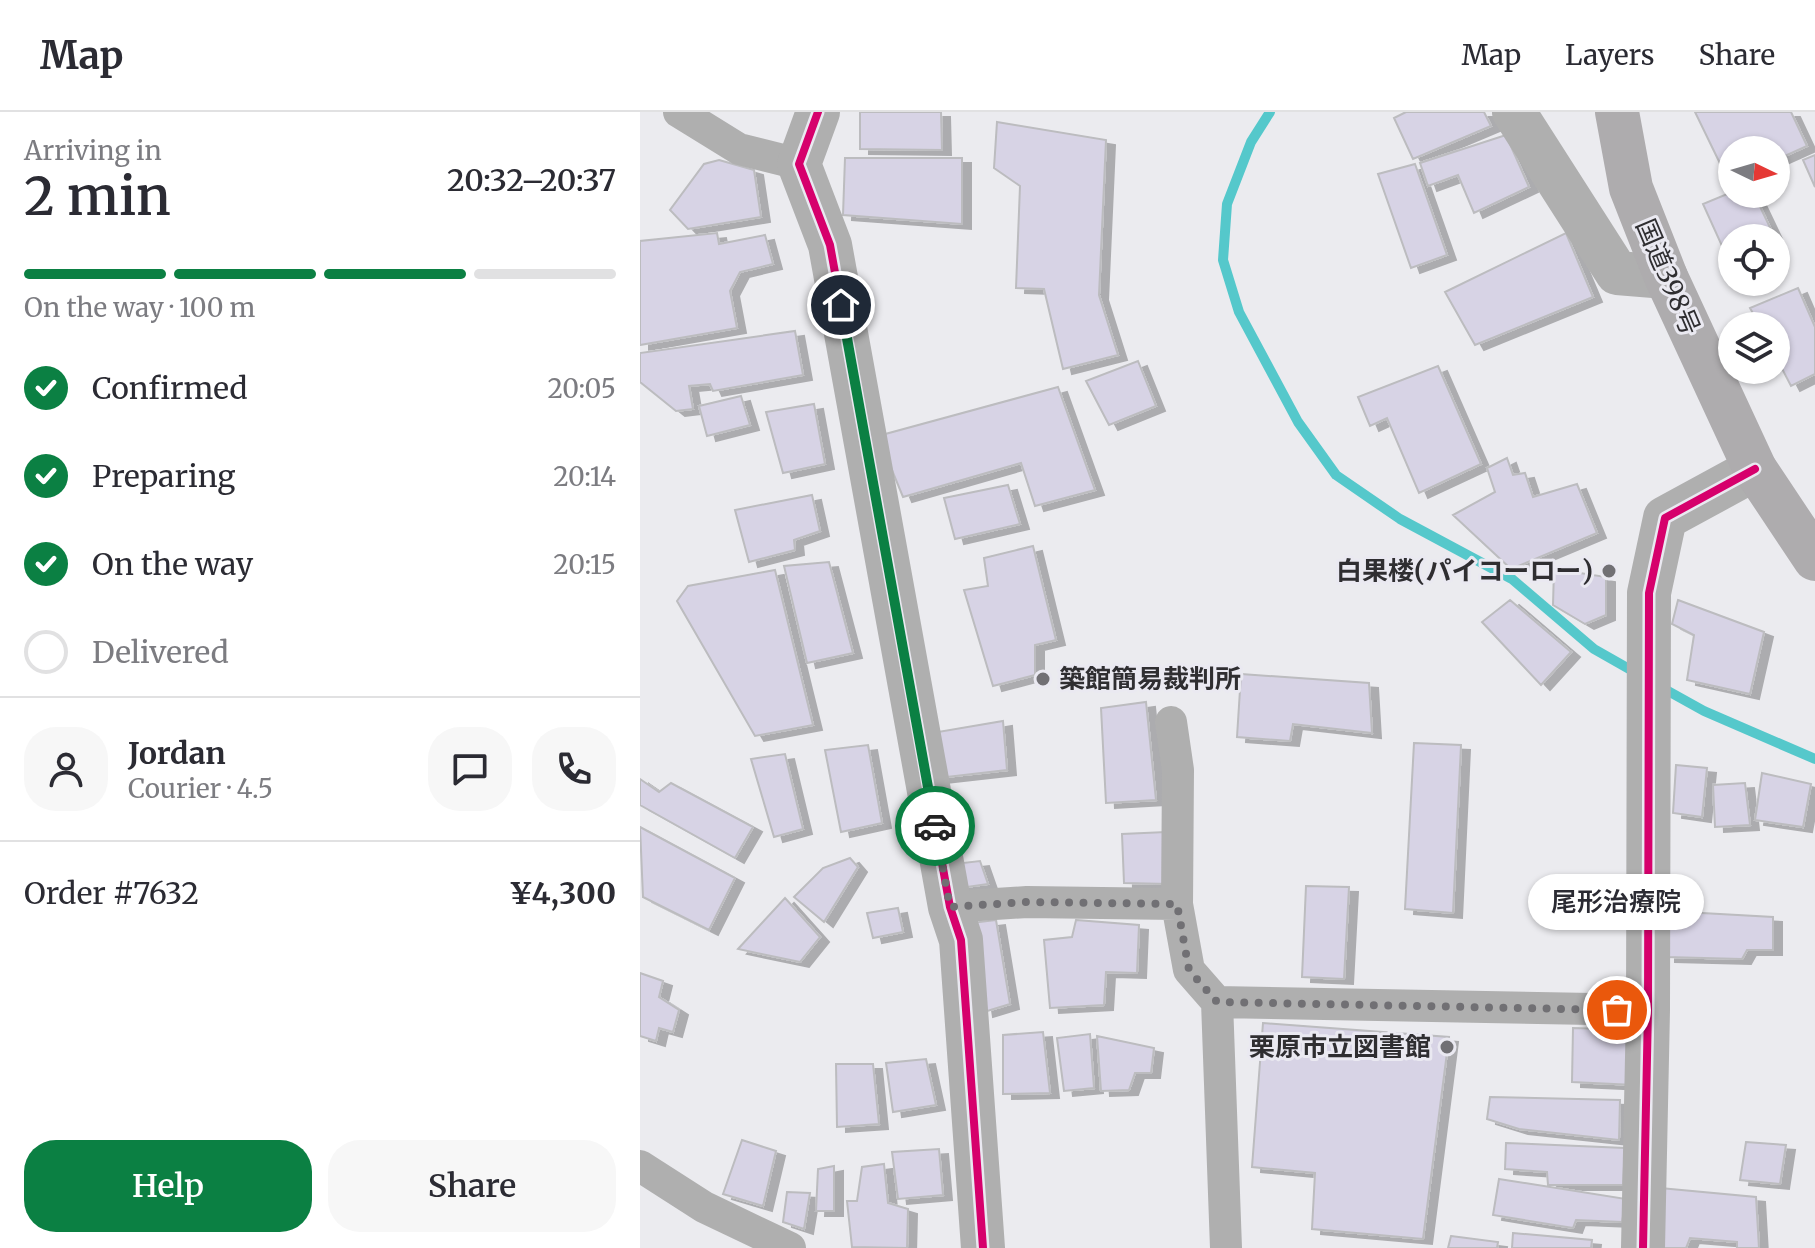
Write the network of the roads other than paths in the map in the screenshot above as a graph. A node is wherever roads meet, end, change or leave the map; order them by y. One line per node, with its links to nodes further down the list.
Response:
1 (679, 112): 5 (street)
2 (818, 112): 5 (street)
3 (1514, 112): 6 (street)
4 (1617, 112): 6 (highway, 国道398号)
5 (799, 164): 11 (street)
6 (1666, 277): 7 (highway, 国道398号)
7 (1755, 469): 8 (highway, 国道398号); 13 (street)
8 (1815, 559)
9 (1171, 722): 10 (street)
10 (1177, 904): 11 (street); 12 (street)
11 (950, 907): 16 (street)
12 (1217, 1002): 13 (street); 17 (street)
13 (1648, 1010): 18 (street)
14 (640, 1166): 15 (street)
15 (790, 1248)
16 (983, 1248)
17 (1226, 1248)
18 (1643, 1248)

